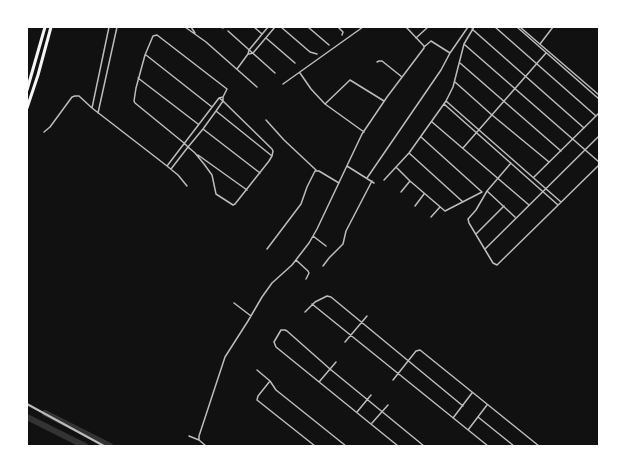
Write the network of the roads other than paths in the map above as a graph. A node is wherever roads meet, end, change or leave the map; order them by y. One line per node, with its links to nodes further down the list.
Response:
1 (45, 27): 51 (highway)
2 (51, 27): 66 (highway)
3 (109, 27): 67 (street)
4 (116, 27): 69 (street)
5 (185, 27): 23 (street)
6 (191, 27): 23 (street)
7 (254, 27): 24 (street)
8 (268, 27): 24 (street)
9 (275, 27): 26 (street)
10 (281, 27): 37 (street)
11 (308, 27): 30 (street)
12 (338, 27): 25 (street)
13 (363, 27): 45 (street)
14 (406, 27): 27 (street)
15 (428, 27): 27 (street)
16 (468, 27): 33 (street)
17 (495, 27): 42 (street)
18 (517, 27): 35 (street)
19 (520, 27): 29 (street)
20 (554, 27): 29 (street)
21 (473, 28): 28 (street); 46 (street)
22 (228, 31): 32 (street)
23 (195, 33): 43 (street)
24 (262, 34): 32 (street)
25 (342, 35)
26 (266, 38): 34 (street); 40 (street)
27 (416, 38): 31 (street)
28 (464, 44): 41 (street); 53 (street)
29 (540, 44): 55 (street)
30 (329, 45)
31 (424, 46): 33 (street); 47 (street)
32 (249, 50): 34 (street); 36 (street)
33 (450, 52): 107 (street)
34 (253, 53): 36 (street); 44 (street)
35 (546, 53): 42 (street); 58 (street)
36 (248, 54): 43 (street)
37 (317, 54)
38 (145, 55): 48 (street); 56 (street); 65 (street)
39 (377, 62): 47 (street)
40 (295, 63)
41 (460, 63): 49 (street); 62 (street)
42 (537, 64): 46 (street); 73 (street)
43 (237, 69): 52 (street)
44 (275, 73)
45 (300, 73): 50 (street); 63 (street)
46 (526, 76): 53 (street); 78 (street)
47 (402, 77): 60 (street)
48 (138, 78): 77 (street); 87 (street)
49 (455, 82): 61 (street); 72 (street)
50 (283, 84)
51 (28, 85): 54 (highway)
52 (257, 87)
53 (515, 89): 62 (street); 86 (street)
54 (27, 90)
55 (599, 95)
56 (223, 97): 57 (street); 59 (street)
57 (219, 98): 59 (street); 65 (street)
58 (599, 99)
59 (223, 101): 68 (street); 96 (street)
60 (384, 101): 63 (street); 82 (street)
61 (446, 101): 64 (street); 80 (street)
62 (505, 101): 72 (street); 92 (street)
63 (325, 104): 82 (street)
64 (444, 104): 76 (street); 83 (street)
65 (212, 107): 71 (street)
66 (27, 108)
67 (92, 108): 69 (street); 81 (street)
68 (216, 111): 74 (street); 96 (street)
69 (98, 113): 100 (street)
70 (599, 113): 73 (street)
71 (206, 115): 74 (street); 77 (street)
72 (492, 115): 80 (street); 97 (street)
73 (596, 116): 78 (street)
74 (210, 119): 79 (street)
75 (266, 120): 104 (street)
76 (432, 122): 85 (street); 89 (street)
77 (198, 124): 87 (street)
78 (584, 128): 86 (street)
79 (203, 129): 88 (street); 105 (street)
80 (480, 130): 83 (street); 91 (street)
81 (44, 132)
82 (364, 132): 101 (street)
83 (477, 133): 89 (street); 95 (street)
84 (599, 136): 90 (street)
85 (421, 137): 94 (street); 120 (street)
86 (573, 139): 90 (street); 92 (street)
87 (184, 143): 88 (street); 100 (street)
88 (188, 147): 93 (street); 103 (street)
89 (463, 148): 108 (street)
90 (585, 150): 99 (street); 115 (street)
91 (504, 151): 95 (street); 106 (street)
92 (561, 151): 97 (street)
93 (195, 153): 116 (street); 116 (street)
94 (409, 153): 102 (street); 123 (street)
95 (501, 155): 98 (street)
96 (272, 156): 105 (street)
97 (549, 162): 106 (street)
98 (511, 163): 108 (street); 118 (street)
99 (599, 163): 124 (street)
100 (167, 166): 103 (street)
101 (347, 166): 107 (street); 112 (street)
102 (396, 167): 109 (street); 111 (street)
103 (171, 169): 114 (street)
104 (316, 170): 112 (street); 135 (street)
105 (260, 173): 116 (street)
106 (534, 177): 115 (street)
107 (367, 178): 110 (street)
108 (498, 178): 117 (street); 125 (street)
109 (384, 180)
110 (372, 181): 113 (street); 138 (street)
111 (410, 182): 119 (street); 121 (street)
112 (339, 183): 133 (street)
113 (374, 183)
114 (187, 186)
115 (546, 188): 118 (street); 124 (street)
116 (247, 190)
117 (487, 191): 122 (street); 128 (street)
118 (543, 191): 125 (street); 126 (street)
119 (401, 192)
120 (482, 192): 122 (street); 123 (street)
121 (424, 194): 127 (street); 129 (street)
122 (485, 194): 132 (street)
123 (463, 202): 129 (street)
124 (561, 202): 126 (street)
125 (529, 205): 131 (street)
126 (558, 205): 136 (street)
127 (415, 206)
128 (504, 206): 131 (street); 132 (street)
129 (440, 207): 130 (street)
130 (431, 217)
131 (516, 217): 136 (street)
132 (476, 234): 136 (street)
133 (313, 236): 134 (street); 137 (street)
134 (326, 246)
135 (267, 249)
136 (485, 249)
137 (296, 260): 139 (street); 143 (street)
138 (323, 266)
139 (306, 279)
140 (234, 303): 143 (street)
141 (312, 304): 142 (street); 145 (street); 146 (street)
142 (305, 312)
143 (251, 316): 170 (street)
144 (367, 316): 145 (street)
145 (361, 322): 146 (street); 148 (street)
146 (350, 336): 147 (street); 152 (street)
147 (345, 342)
148 (409, 361): 152 (street); 156 (street); 162 (street)
149 (336, 362): 150 (street)
150 (330, 369): 155 (street); 155 (street); 158 (street)
151 (257, 370): 154 (street)
152 (398, 374): 153 (street); 166 (street)
153 (393, 380)
154 (270, 381): 173 (street); 174 (street)
155 (319, 382): 164 (street)
156 (473, 392): 160 (street); 162 (street)
157 (371, 395): 158 (street)
158 (368, 399): 163 (street); 164 (street)
159 (27, 404): 171 (street)
160 (488, 404): 165 (street); 179 (street)
161 (388, 405): 163 (street)
162 (463, 406): 166 (street)
163 (383, 411): 167 (street); 176 (street)
164 (357, 412): 167 (street)
165 (478, 417): 168 (street); 178 (street)
166 (453, 418): 168 (street)
167 (372, 424): 175 (street)
168 (468, 430): 177 (street)
169 (189, 436): 170 (street)
170 (199, 440): 172 (street)
171 (104, 446)
172 (206, 446)
173 (315, 446)
174 (346, 446)
175 (398, 446)
176 (424, 446)
177 (488, 446)
178 (514, 446)
179 (539, 446)

